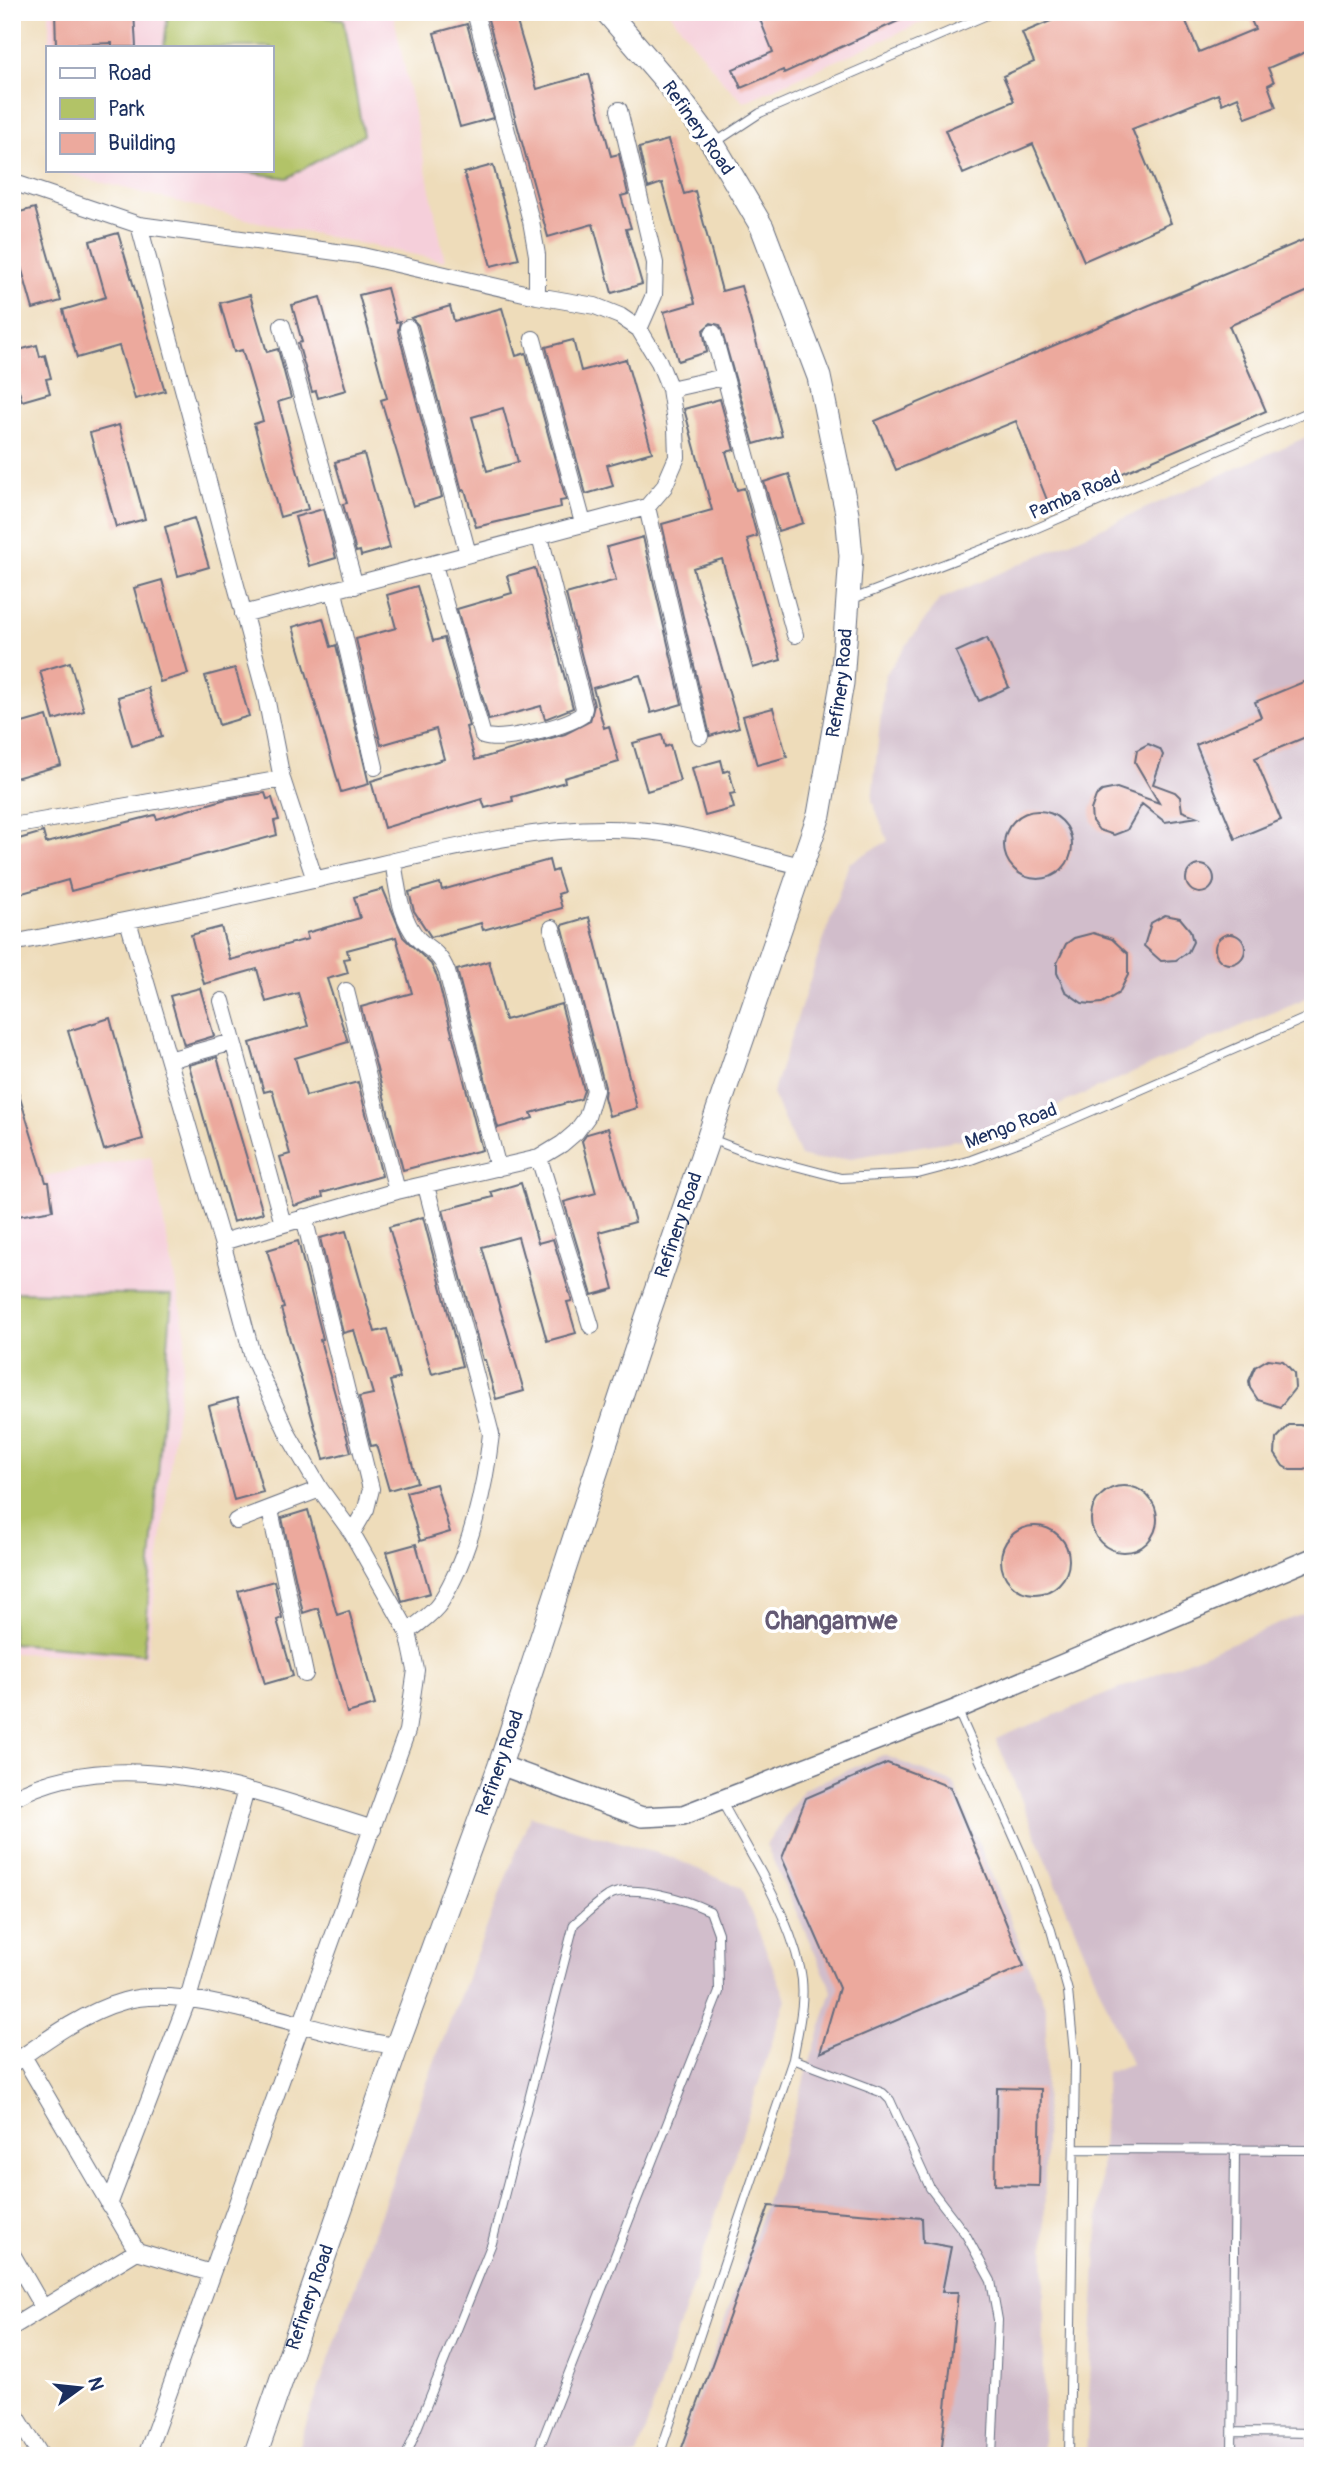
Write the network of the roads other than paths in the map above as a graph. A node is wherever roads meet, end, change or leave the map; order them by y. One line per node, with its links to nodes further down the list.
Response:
1 (475, 12): 10 (street)
2 (607, 12): 7 (main road, Refinery Road)
3 (969, 12): 5 (lane)
4 (994, 12): 5 (lane)
5 (964, 25): 7 (lane)
6 (619, 110): 13 (street)
7 (713, 144): 26 (main road, Refinery Road)
8 (12, 183): 9 (street)
9 (139, 225): 10 (street); 27 (street)
10 (537, 296): 13 (street)
11 (282, 326): 24 (street)
12 (408, 328): 22 (street)
13 (639, 329): 17 (street)
14 (713, 333): 16 (street)
15 (533, 339): 20 (street)
16 (724, 377): 17 (street); 28 (street)
17 (670, 389): 19 (street)
18 (1313, 410): 26 (lane, Pamba Road)
19 (647, 507): 20 (street); 29 (street)
20 (583, 523): 21 (street)
21 (540, 537): 22 (street); 23 (street)
22 (468, 554): 23 (street)
23 (434, 565): 24 (street)
24 (355, 586): 25 (street)
25 (334, 592): 27 (street); 30 (street)
26 (847, 601): 34 (main road, Refinery Road)
27 (243, 614): 31 (street)
28 (794, 635)
29 (700, 736)
30 (375, 767)
31 (282, 779): 32 (street); 35 (street)
32 (12, 826)
33 (393, 860): 34 (street); 35 (street); 46 (street)
34 (801, 866): 44 (main road, Refinery Road)
35 (315, 880): 36 (street)
36 (128, 920): 38 (street); 43 (street)
37 (552, 928): 45 (street)
38 (12, 943)
39 (346, 991): 48 (street)
40 (222, 1001): 42 (street)
41 (1313, 1015): 44 (lane, Mengo Road)
42 (233, 1042): 43 (street); 50 (street)
43 (169, 1060): 51 (street)
44 (708, 1138): 61 (main road, Refinery Road)
45 (538, 1158): 46 (street); 52 (street)
46 (498, 1168): 47 (street)
47 (426, 1186): 48 (street); 58 (street)
48 (397, 1191): 49 (street)
49 (304, 1217): 50 (street); 56 (street)
50 (283, 1224): 51 (street)
51 (222, 1242): 53 (street)
52 (591, 1326)
53 (320, 1489): 54 (street); 56 (street)
54 (270, 1510): 55 (street); 59 (street)
55 (236, 1521)
56 (352, 1533): 58 (street)
57 (1313, 1558): 60 (street)
58 (408, 1632): 65 (street)
59 (305, 1674)
60 (957, 1709): 64 (street); 71 (lane)
61 (500, 1765): 64 (street); 68 (main road, Refinery Road)
62 (246, 1790): 63 (street); 65 (street); 66 (street)
63 (12, 1799)
64 (722, 1802): 69 (lane)
65 (373, 1829): 67 (street)
66 (188, 1999): 67 (street); 70 (street); 74 (street)
67 (302, 2026): 68 (street); 77 (street)
68 (397, 2046): 85 (main road, Refinery Road)
69 (793, 2059): 88 (lane); 89 (lane)
70 (18, 2060): 74 (street)
71 (1074, 2149): 72 (lane); 90 (lane)
72 (1235, 2149): 73 (lane); 81 (lane)
73 (1313, 2150)
74 (109, 2205): 75 (street)
75 (137, 2251): 77 (street); 78 (street)
76 (12, 2254): 78 (street)
77 (211, 2273): 84 (street)
78 (43, 2308): 79 (street)
79 (12, 2327)
80 (12, 2409): 83 (street)
81 (1233, 2432): 82 (lane); 91 (lane)
82 (1313, 2433)
83 (41, 2456)
84 (146, 2456)
85 (255, 2456)
86 (406, 2456): 87 (lane)
87 (536, 2456)
88 (659, 2456)
89 (992, 2456)
90 (1069, 2456)
91 (1232, 2456)

